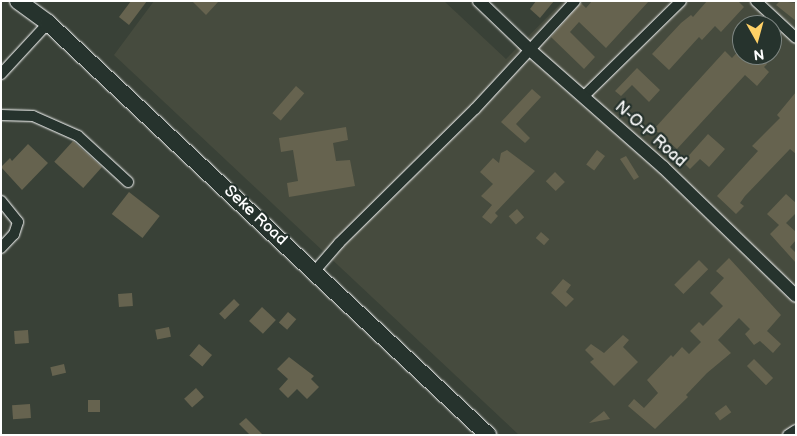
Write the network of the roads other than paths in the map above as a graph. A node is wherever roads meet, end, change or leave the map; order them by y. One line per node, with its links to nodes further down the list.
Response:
1 (18, 1): 6 (main road, Seke Road)
2 (480, 1): 8 (street, N-O-P Road)
3 (575, 1): 8 (street)
4 (681, 1): 10 (street)
5 (756, 1): 7 (street)
6 (48, 23): 9 (street); 15 (main road, Seke Road)
7 (796, 38)
8 (529, 50): 10 (street, N-O-P Road); 15 (street)
9 (1, 74)
10 (583, 97): 16 (street, N-O-P Road)
11 (1, 115): 12 (street)
12 (128, 182)
13 (1, 201): 14 (street)
14 (1, 248)
15 (314, 272): 18 (main road, Seke Road)
16 (796, 296)
17 (796, 430): 19 (street)
18 (488, 435)
19 (788, 435)

